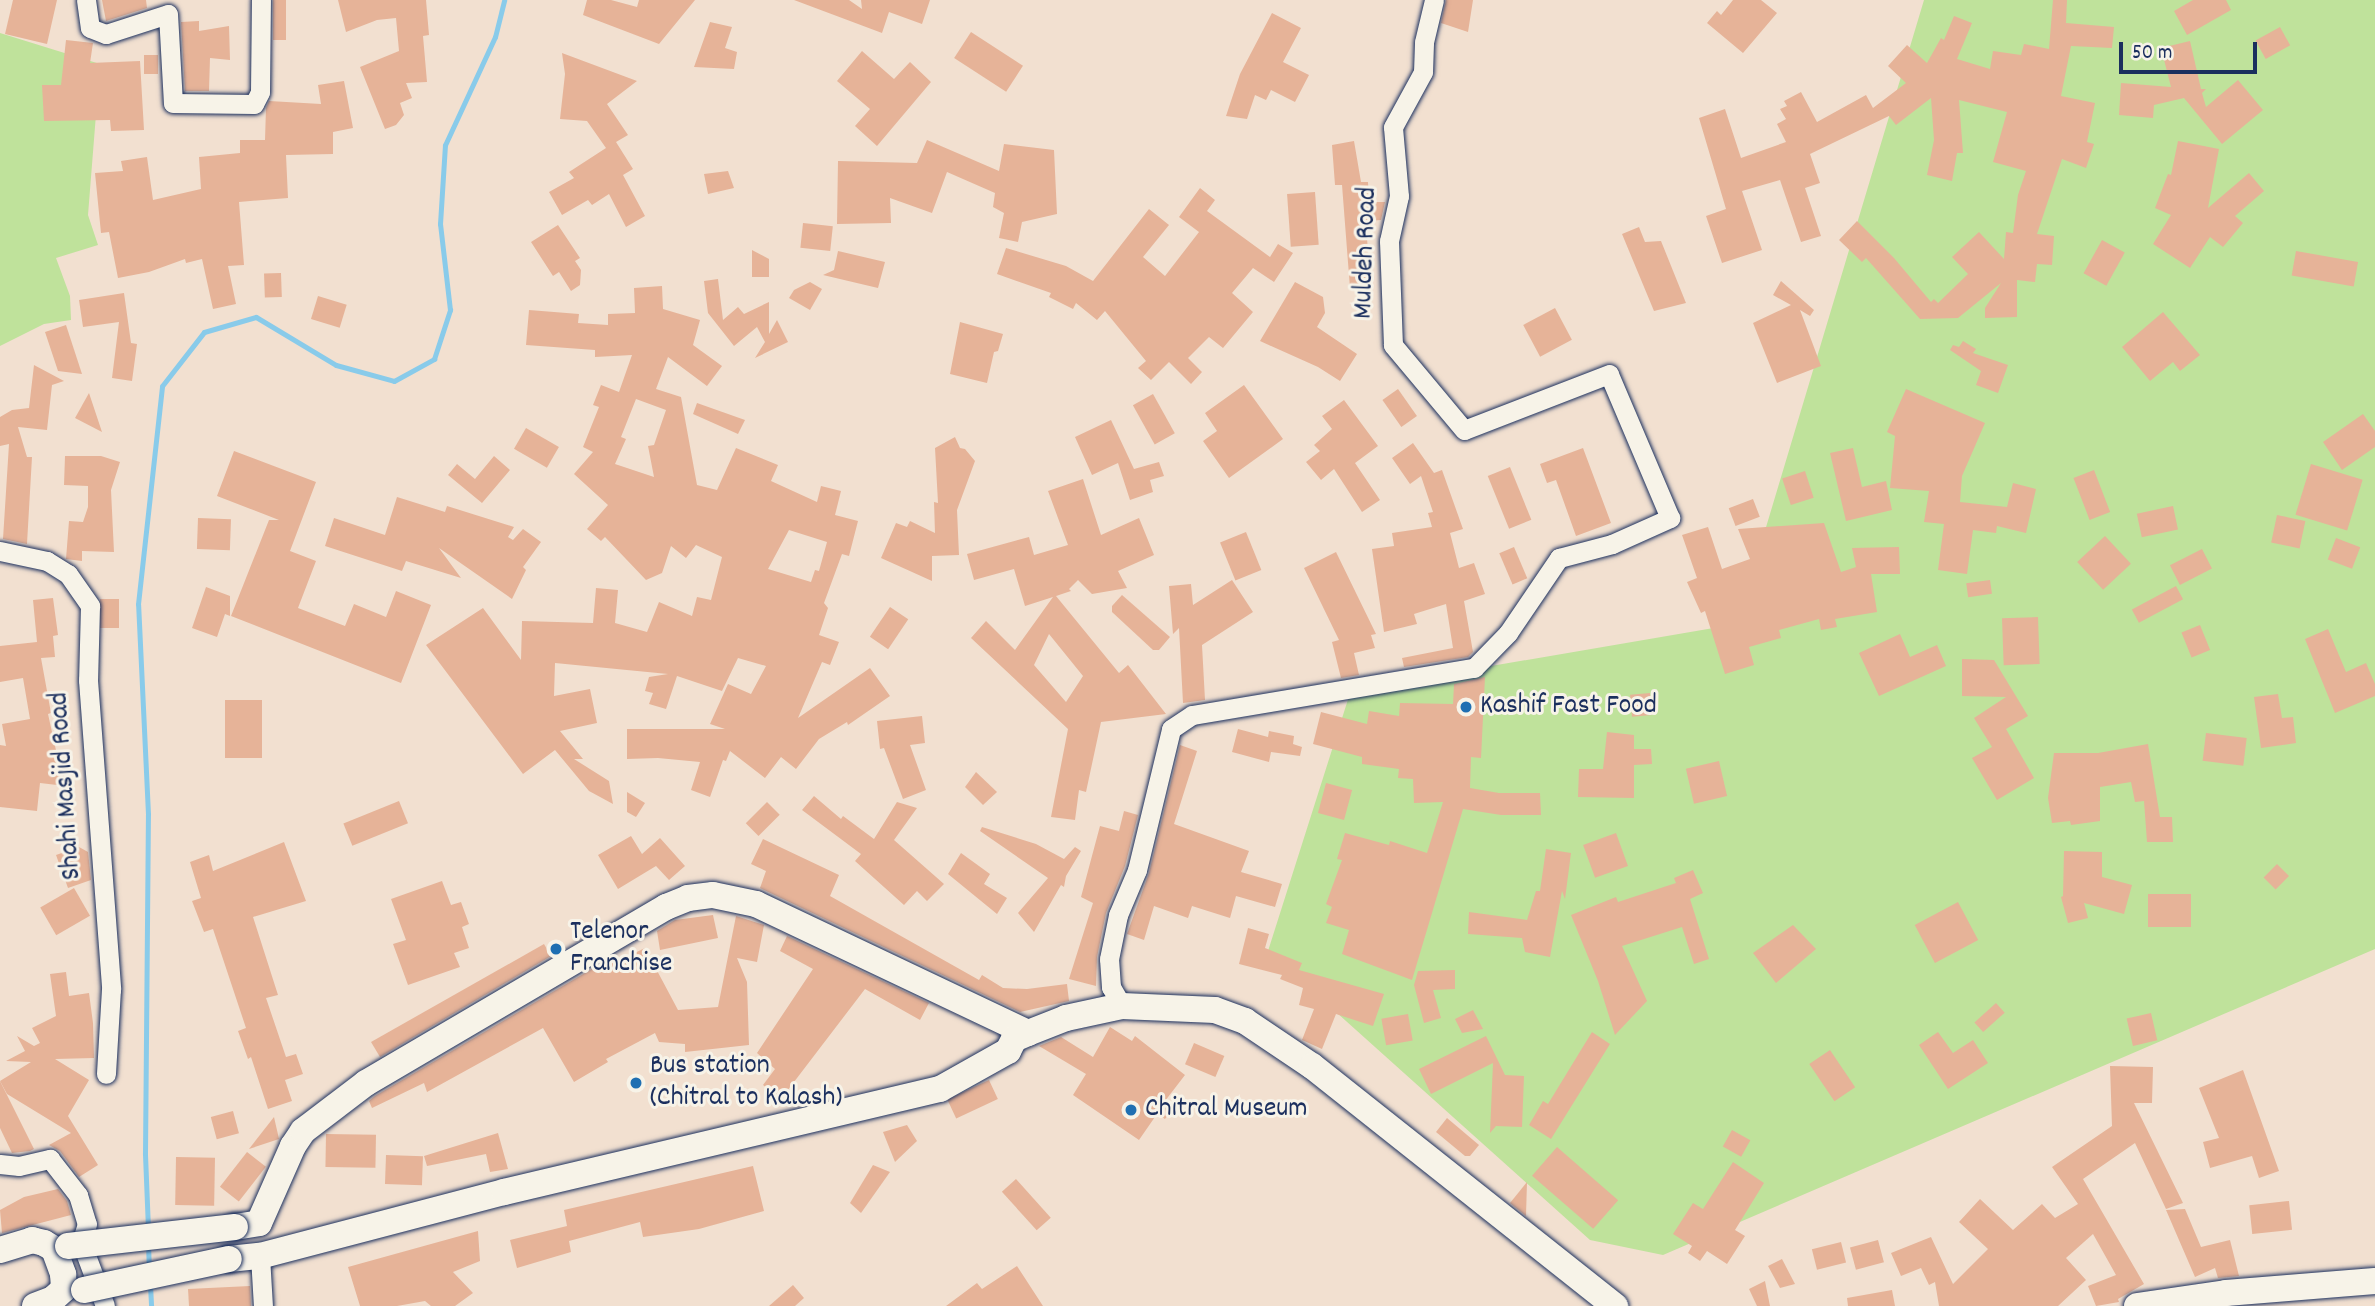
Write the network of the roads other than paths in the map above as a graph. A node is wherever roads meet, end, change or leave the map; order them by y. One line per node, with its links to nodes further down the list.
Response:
1 (86, 0): 2 (street)
2 (261, 0)
3 (1434, 0): 5 (street, Muldeh Road)
4 (0, 551): 7 (street, Shahi Masjid Road)
5 (1122, 1006): 6 (street); 17 (street)
6 (1028, 1033): 9 (street, bridge); 11 (street)
7 (106, 1074)
8 (0, 1164): 15 (street)
9 (61, 1248): 10 (street); 13 (street)
10 (0, 1250)
11 (260, 1256): 13 (street, bridge); 16 (street)
12 (2375, 1281): 18 (street)
13 (74, 1290): 14 (street)
14 (35, 1306)
15 (105, 1306)
16 (263, 1306)
17 (1615, 1306)
18 (2137, 1306)

